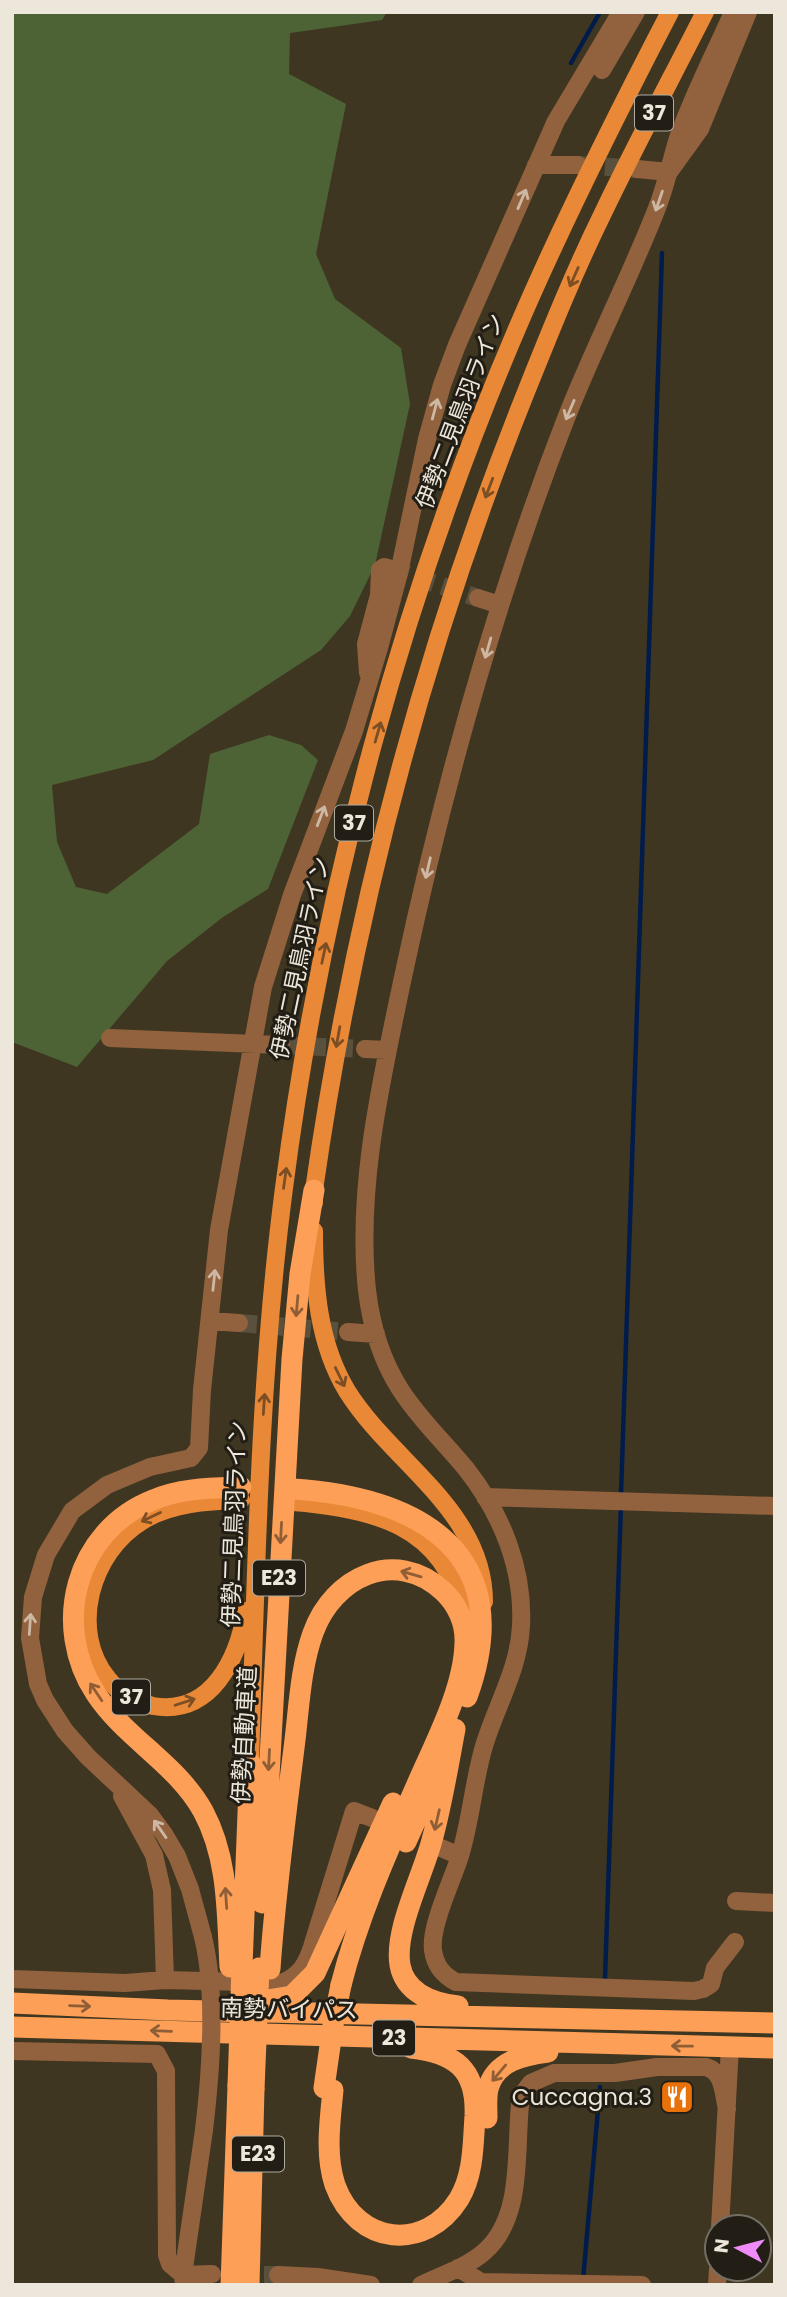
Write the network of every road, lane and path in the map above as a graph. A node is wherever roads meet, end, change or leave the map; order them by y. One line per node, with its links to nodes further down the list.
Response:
1 (621, 12): 7 (street)
2 (636, 12): 7 (street)
3 (670, 12): 25 (main road, 伊勢二見鳥羽ライン / 37, one-way to 3)
4 (705, 12): 20 (main road, 37, one-way to 20)
5 (733, 12): 10 (street)
6 (748, 12): 10 (street)
7 (536, 165): 8 (street); 14 (street, one-way to 7)
8 (578, 165)
9 (637, 169): 10 (street)
10 (668, 172): 13 (street, one-way to 13)
11 (391, 569): 14 (street)
12 (478, 598): 13 (street)
13 (500, 605): 19 (street, one-way to 19)
14 (368, 683): 16 (street, one-way to 14)
15 (110, 1038): 16 (street)
16 (254, 1045): 17 (street); 21 (street, one-way to 16)
17 (281, 1045)
18 (365, 1049): 19 (street)
19 (388, 1050): 24 (street)
20 (314, 1190): 30 (main road, 37, one-way to 30); 41 (highway, 伊勢自動車道 / E23, one-way to 41)
21 (209, 1321): 22 (street); 34 (street, one-way to 21)
22 (239, 1323)
23 (348, 1332): 24 (street)
24 (376, 1334): 28 (street)
25 (259, 1472): 26 (main road, 37, one-way to 25); 33 (main road, 伊勢二見鳥羽ライン / 37)
26 (241, 1493): 41 (highway, E23, one-way to 26)
27 (293, 1495): 30 (highway)
28 (485, 1497): 29 (street); 37 (street)
29 (775, 1506)
30 (474, 1635): 31 (highway); 32 (highway); 41 (highway, E23, one-way to 41)
31 (449, 1708): 44 (highway); 46 (highway)
32 (455, 1729): 44 (highway); 47 (highway, one-way to 47)
33 (250, 1763): 41 (highway, 伊勢自動車道 / E23)
34 (115, 1783): 43 (street); 62 (street, one-way to 34, bridge)
35 (372, 1818): 43 (street)
36 (442, 1848): 37 (street)
37 (460, 1856): 40 (street)
38 (736, 1901): 39 (street)
39 (775, 1903)
40 (735, 1942)
41 (250, 1967): 55 (highway, E23, bridge)
42 (12, 1979): 43 (street)
43 (165, 1980)
44 (345, 1986): 56 (highway)
45 (12, 2003): 46 (highway, 南勢バイパス / 23, one-way to 46)
46 (168, 2010): 47 (highway, 南勢バイパス / 23)
47 (615, 2020): 48 (highway, 南勢バイパス / 23)
48 (775, 2023)
49 (12, 2027): 50 (highway, 南勢バイパス / 23, one-way to 49)
50 (210, 2033): 51 (highway, 南勢バイパス / 23); 56 (highway)
51 (634, 2045): 52 (highway, 南勢バイパス / 23, one-way to 51); 56 (highway, one-way to 56)
52 (730, 2047): 53 (highway, 南勢バイパス / 23); 57 (street)
53 (775, 2048)
54 (12, 2050): 62 (street)
55 (247, 2087): 63 (highway, E23); 64 (highway, E23)
56 (328, 2089)
57 (727, 2109): 58 (street); 61 (street)
58 (721, 2213)
59 (212, 2274): 62 (street)
60 (278, 2275): 65 (street)
61 (448, 2275): 66 (street); 67 (street)
62 (184, 2280)
63 (232, 2285)
64 (249, 2285)
65 (371, 2285)
66 (421, 2285)
67 (642, 2285)

